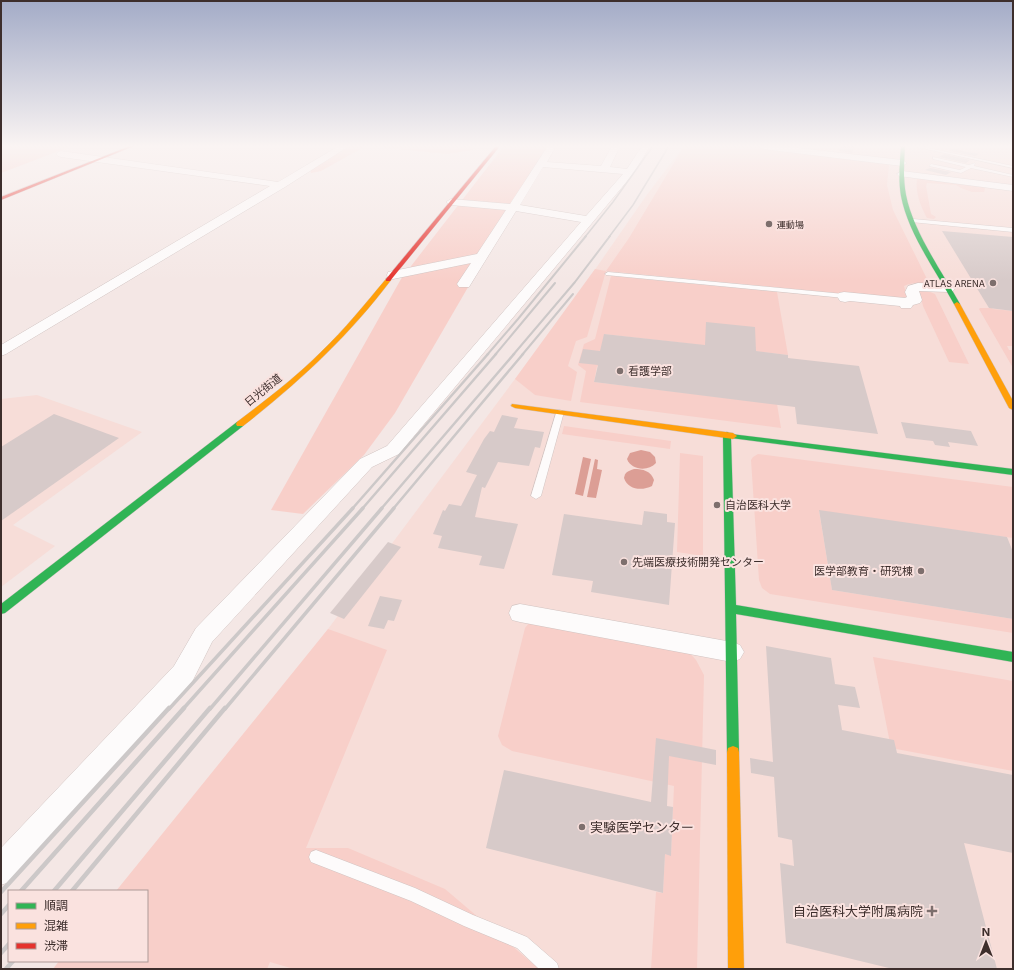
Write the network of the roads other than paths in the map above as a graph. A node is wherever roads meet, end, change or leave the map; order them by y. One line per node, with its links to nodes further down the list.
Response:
1 (20, 191): 7 (main road)
2 (270, 191): 19 (street)
3 (460, 191): 8 (main road, 日光街道)
4 (523, 191): 9 (street)
5 (614, 191): 10 (street)
6 (903, 191): 11 (main road)
7 (1, 199)
8 (451, 202): 9 (street); 15 (main road, 日光街道)
9 (513, 207): 10 (street); 13 (street)
10 (589, 220): 32 (street)
11 (913, 221): 12 (lane); 17 (main road)
12 (1013, 230)
13 (481, 257): 15 (street); 16 (street)
14 (608, 274): 18 (lane)
15 (393, 275): 27 (main road, 日光街道)
16 (464, 284)
17 (948, 288): 18 (street); 21 (main road)
18 (845, 297)
19 (1, 351)
20 (515, 406): 22 (main road)
21 (1013, 408)
22 (560, 412): 23 (main road); 25 (lane)
23 (727, 435): 24 (main road); 26 (main road)
24 (1013, 472)
25 (536, 496)
26 (731, 609): 29 (main road); 30 (main road)
27 (1, 610)
28 (520, 613): 29 (street)
29 (732, 652): 34 (main road)
30 (1013, 657)
31 (316, 857): 33 (lane)
32 (1, 870)
33 (551, 969)
34 (736, 969)

